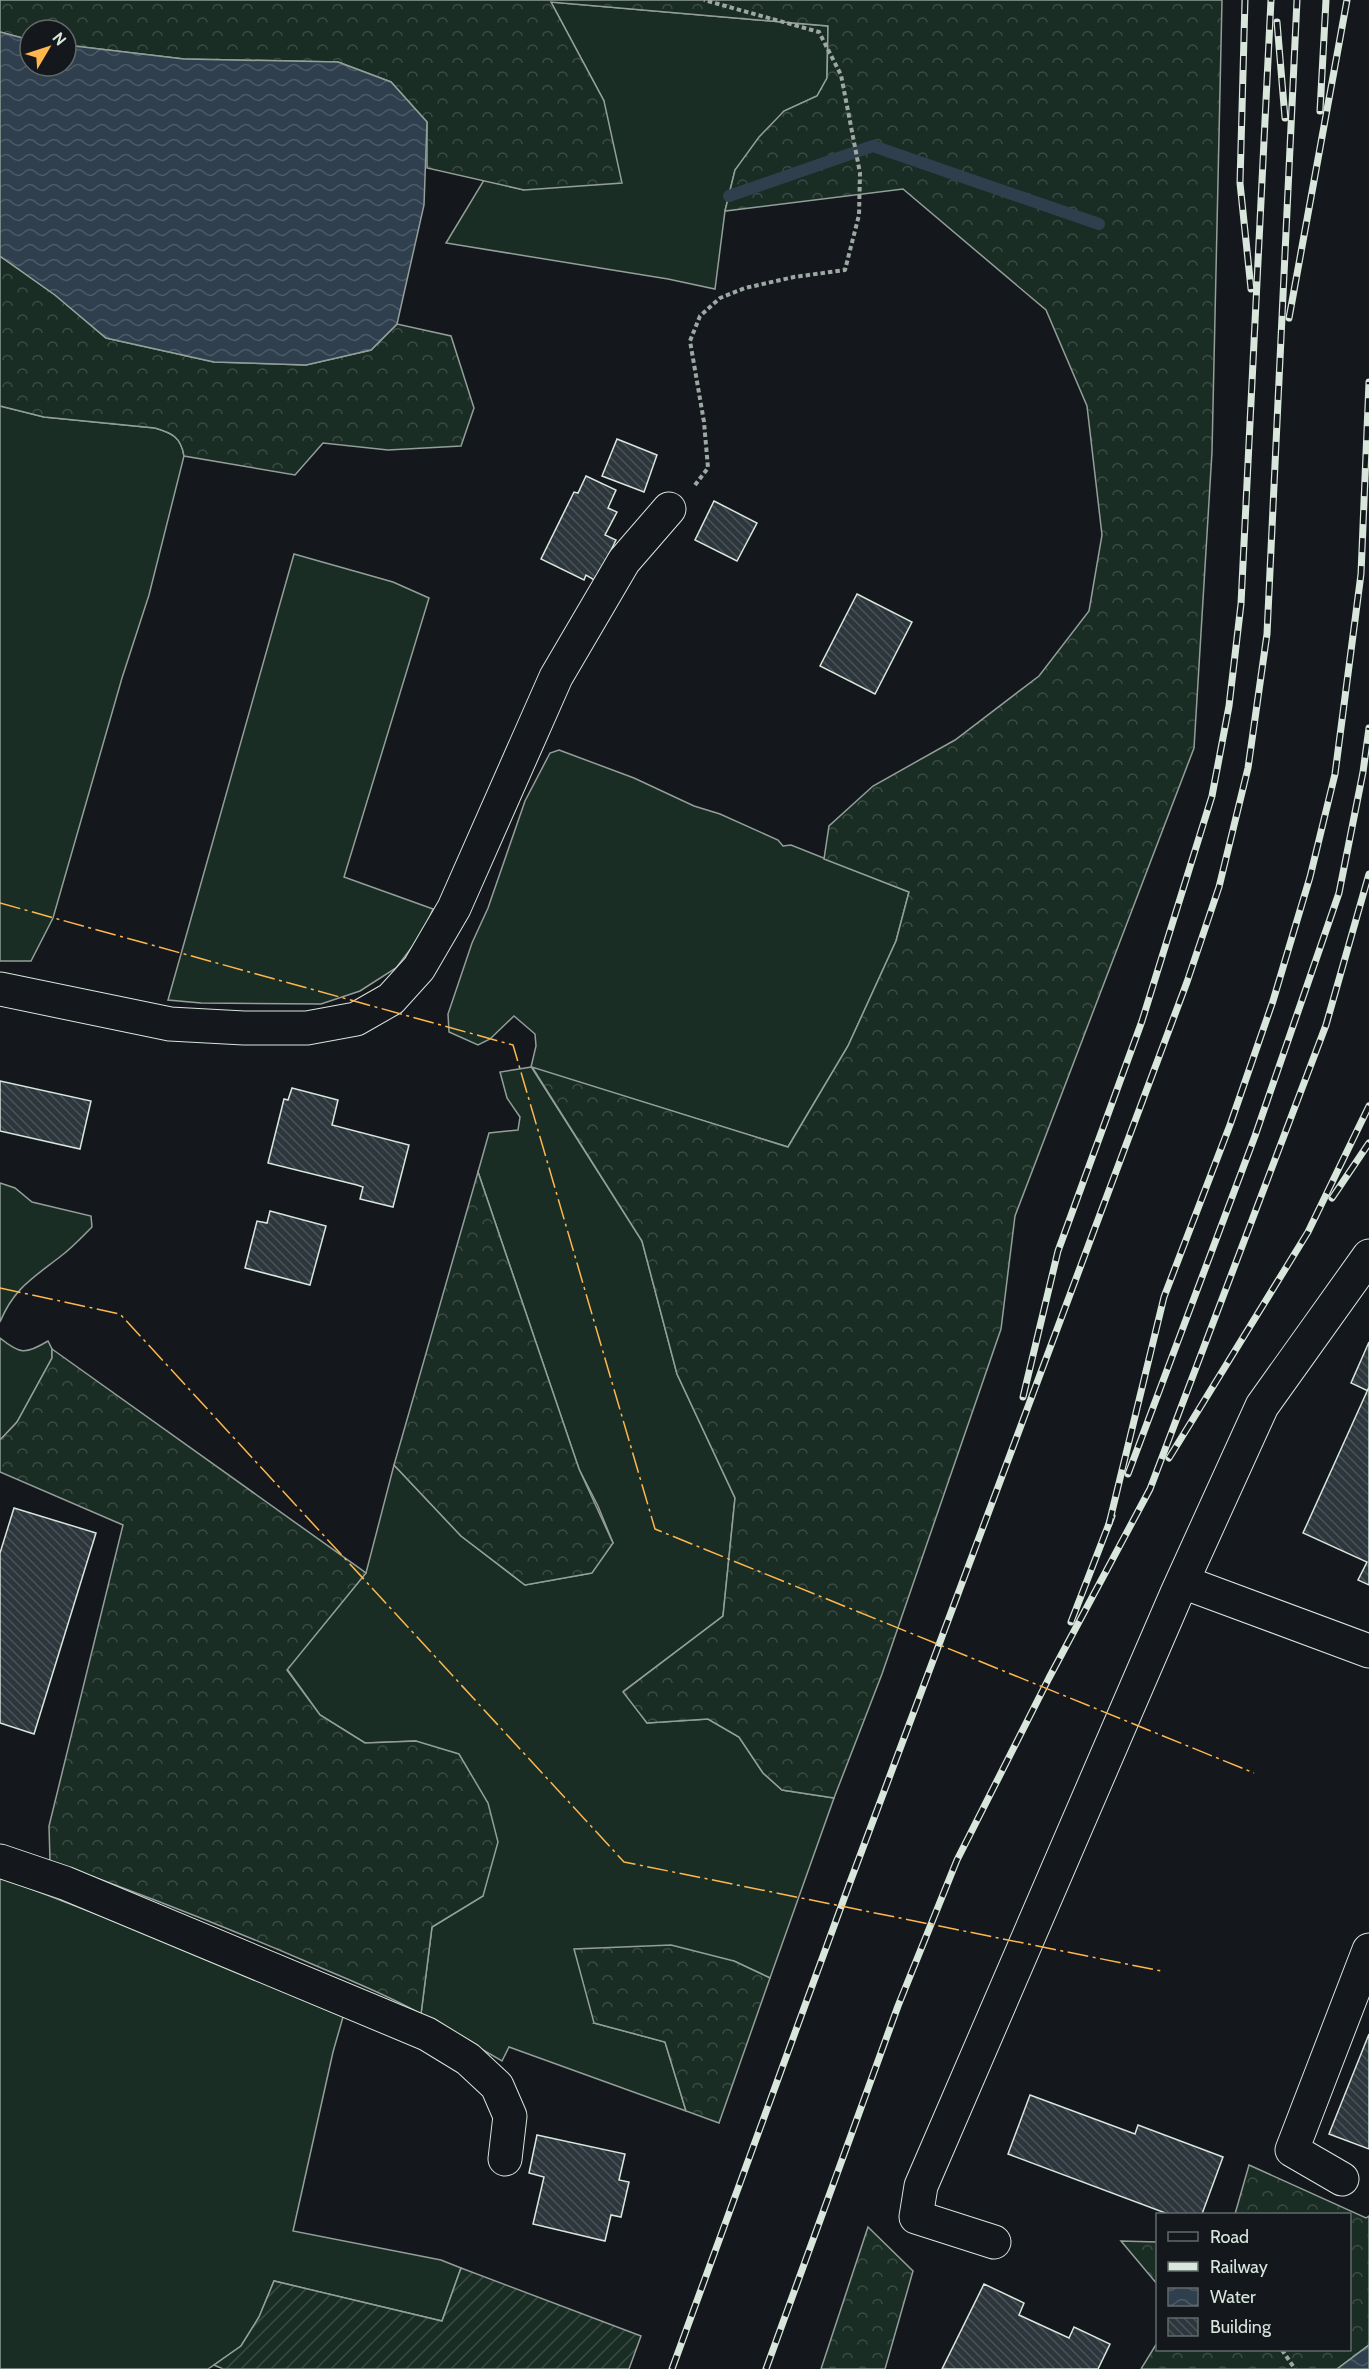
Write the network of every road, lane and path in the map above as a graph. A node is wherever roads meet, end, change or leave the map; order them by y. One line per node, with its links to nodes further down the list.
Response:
1 (704, 0): 2 (path)
2 (669, 509): 3 (street)
3 (0, 989)
4 (1369, 1256): 5 (street)
5 (1183, 1582): 6 (street); 11 (street)
6 (1369, 1651)
7 (0, 1861): 9 (street)
8 (1369, 1950): 10 (street)
9 (505, 2159)
10 (1342, 2179)
11 (994, 2242)
12 (1283, 2351): 13 (path)
13 (1295, 2369)

